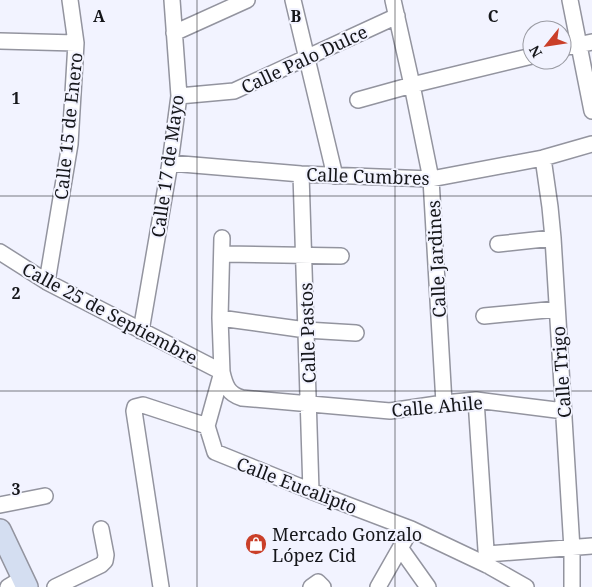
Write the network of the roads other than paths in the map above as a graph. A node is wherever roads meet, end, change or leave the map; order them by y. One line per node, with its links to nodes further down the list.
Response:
1 (70, 0): 10 (street, Calle 15 de Enero)
2 (172, 0): 8 (street, Calle 17 de Mayo)
3 (247, 0): 8 (street)
4 (293, 0): 13 (street)
5 (393, 0): 7 (street, Calle Jardines)
6 (570, 0): 11 (street)
7 (396, 16): 13 (street, Calle Palo Dulce); 15 (street, Calle Jardines)
8 (174, 33): 16 (street, Calle 17 de Mayo)
9 (0, 41): 10 (street)
10 (76, 43): 32 (street, Calle 15 de Enero)
11 (586, 43): 12 (street); 18 (street)
12 (572, 46)
13 (306, 57): 16 (street, Calle Palo Dulce); 23 (street)
14 (522, 58): 15 (street)
15 (412, 85): 17 (street); 24 (street, Calle Jardines)
16 (179, 96): 21 (street, Calle 17 de Mayo)
17 (358, 100)
18 (592, 111)
19 (592, 144): 20 (street, Calle Cumbres)
20 (543, 158): 24 (street, Calle Cumbres); 26 (street, Calle Trigo)
21 (170, 163): 22 (street, Calle Cumbres); 37 (street, Calle 17 de Mayo)
22 (301, 174): 23 (street, Calle Cumbres); 30 (street, Calle Pastos)
23 (335, 176): 24 (street, Calle Cumbres)
24 (431, 179): 41 (street, Calle Jardines)
25 (222, 238): 29 (street)
26 (553, 238): 27 (street); 33 (street, Calle Trigo)
27 (498, 244)
28 (0, 252): 32 (street, Calle 25 de Septiembre)
29 (223, 254): 30 (street); 35 (street)
30 (304, 254): 31 (street); 36 (street, Calle Pastos)
31 (341, 256)
32 (47, 282): 37 (street, Calle 25 de Septiembre)
33 (557, 309): 34 (street); 43 (street, Calle Trigo)
34 (484, 316)
35 (220, 318): 36 (street); 39 (street)
36 (306, 330): 38 (street); 42 (street, Calle Pastos)
37 (141, 331): 39 (street, Calle 25 de Septiembre)
38 (356, 333)
39 (222, 372): 42 (street, Calle Ahile); 44 (street)
40 (476, 400): 41 (street, Calle Ahile); 43 (street, Calle Ahile); 54 (street)
41 (444, 403): 42 (street, Calle Ahile)
42 (309, 404): 45 (street, Calle Pastos)
43 (564, 411): 53 (street, Calle Trigo)
44 (207, 426): 45 (street, Calle Eucalipto); 57 (street)
45 (311, 491): 49 (street, Calle Eucalipto)
46 (45, 496): 47 (street)
47 (0, 505)
48 (101, 529): 56 (street)
49 (411, 529): 52 (street); 54 (street, Calle Eucalipto)
50 (0, 530): 55 (street)
51 (592, 546): 53 (street)
52 (401, 549): 60 (street); 61 (street)
53 (572, 549): 54 (street); 63 (street, Calle Trigo)
54 (487, 560): 62 (street, Calle Eucalipto)
55 (20, 584)
56 (55, 587)
57 (161, 587)
58 (311, 587): 59 (street)
59 (324, 587)
60 (378, 587)
61 (428, 587)
62 (526, 587)
63 (572, 587)

